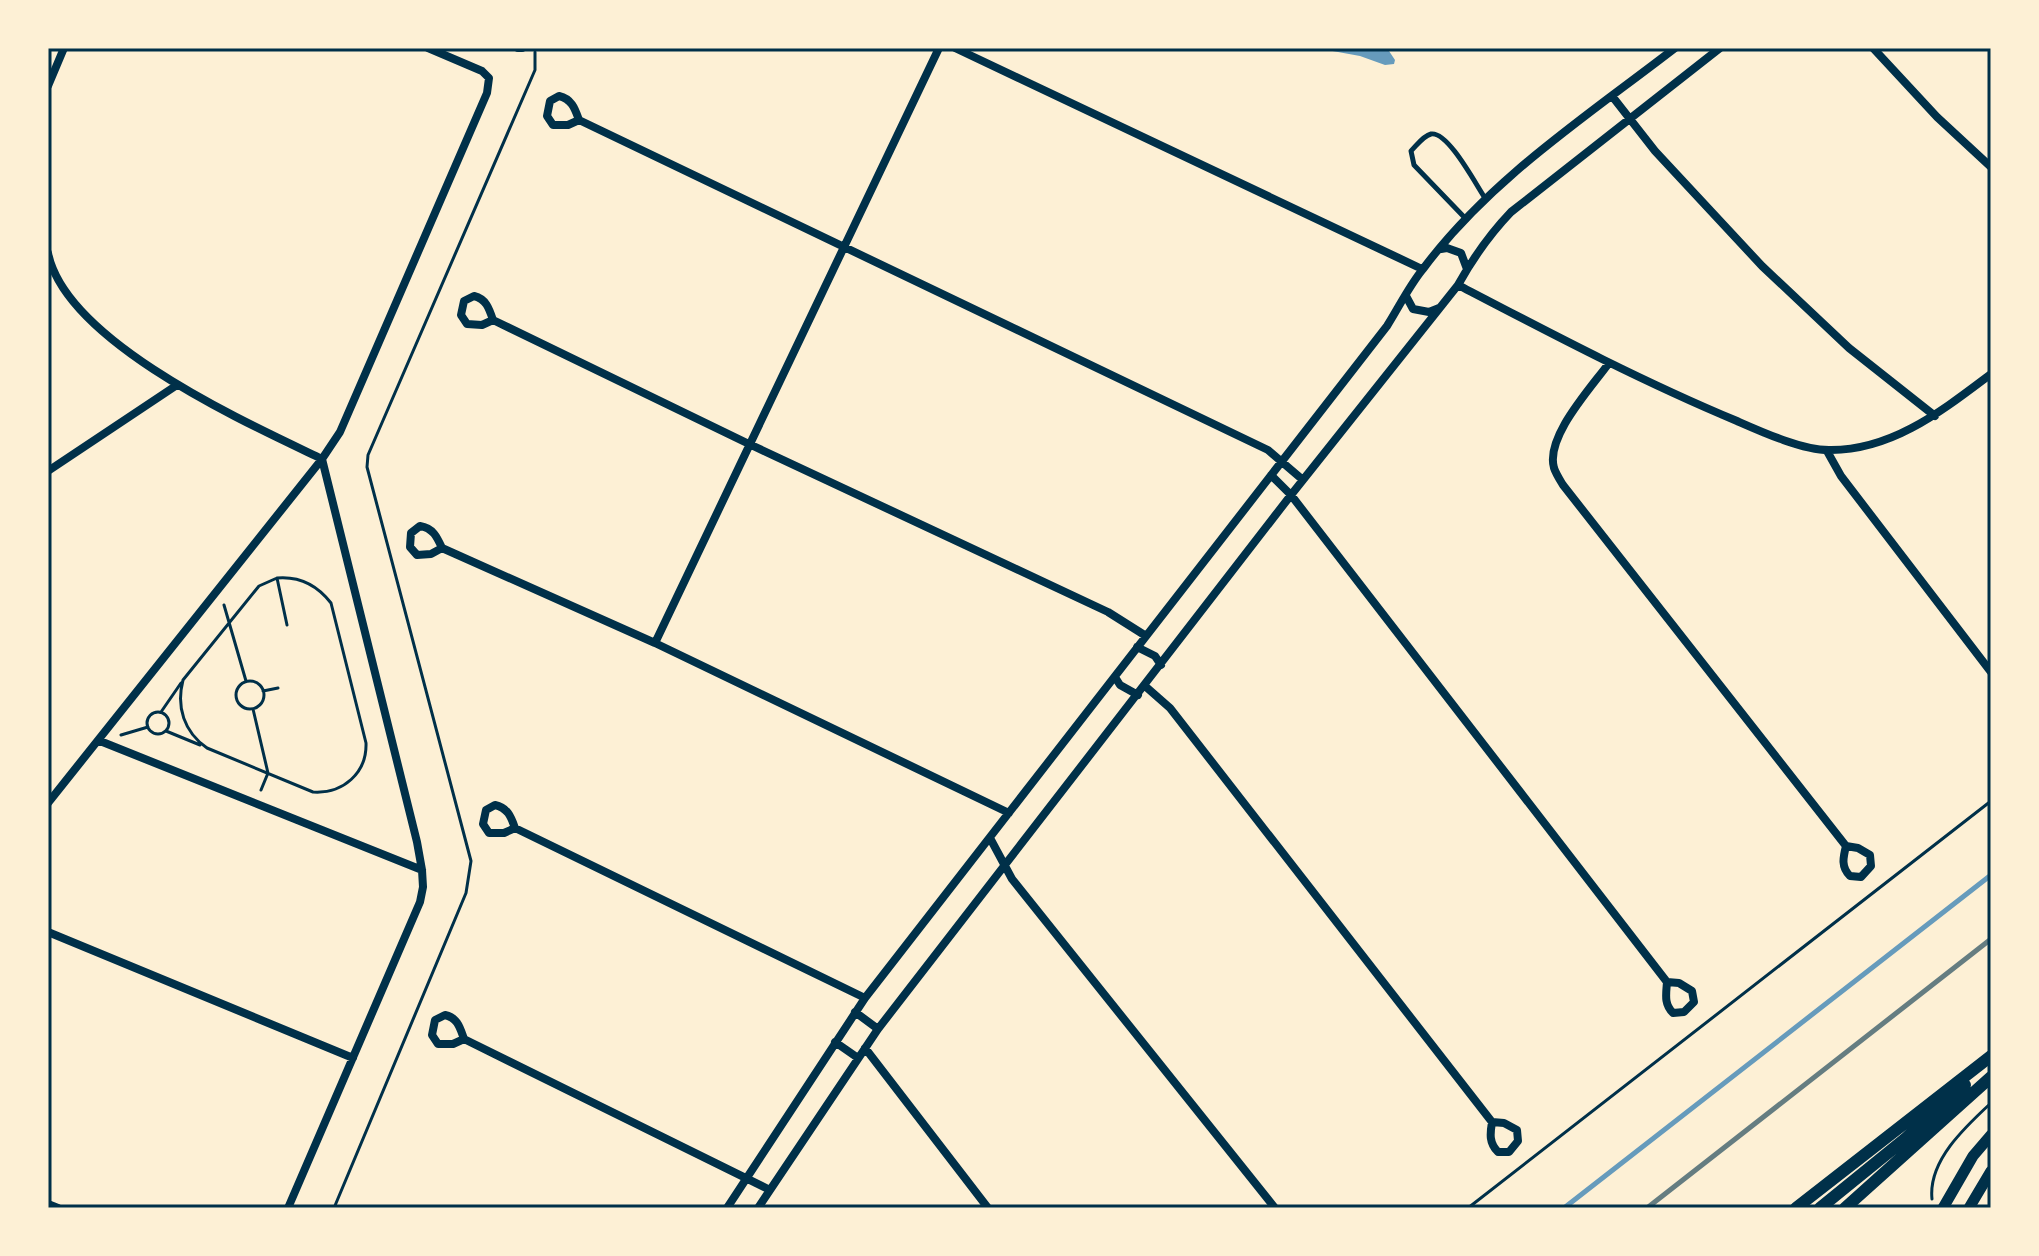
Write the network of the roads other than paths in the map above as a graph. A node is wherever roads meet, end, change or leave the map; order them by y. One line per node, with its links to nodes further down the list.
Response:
1 (64, 48): 8 (street)
2 (428, 48): 30 (street)
3 (939, 48): 15 (street)
4 (955, 48): 18 (street)
5 (1675, 48): 9 (street)
6 (1720, 48): 11 (street)
7 (1873, 48): 12 (street)
8 (48, 86)
9 (1612, 96): 11 (street); 13 (street)
10 (579, 120): 15 (street)
11 (1629, 120): 19 (street); 27 (street)
12 (1991, 167)
13 (1485, 199): 14 (street); 14 (lane)
14 (1466, 219): 16 (street)
15 (843, 248): 28 (street); 31 (street)
16 (1440, 249): 18 (street); 19 (street)
17 (49, 258): 26 (street)
18 (1422, 269): 21 (street)
19 (1467, 270): 20 (street)
20 (1458, 285): 22 (street); 24 (street)
21 (1406, 296): 22 (street); 31 (street)
22 (1440, 308): 34 (street)
23 (493, 320): 28 (street)
24 (1609, 363): 29 (street); 50 (street)
25 (1991, 374): 27 (street)
26 (177, 385): 30 (street); 32 (street)
27 (1935, 416): 29 (street)
28 (749, 444): 37 (street); 38 (street)
29 (1827, 451): 41 (street)
30 (322, 459): 45 (street); 52 (street)
31 (1281, 461): 33 (street); 34 (street)
32 (48, 471)
33 (1271, 475): 35 (street); 37 (street)
34 (1303, 480): 35 (street)
35 (1291, 495): 40 (street); 54 (street)
36 (442, 548): 38 (street)
37 (1146, 636): 39 (street)
38 (655, 643): 47 (street)
39 (1137, 647): 40 (street); 42 (street)
40 (1161, 665): 43 (street)
41 (1991, 672)
42 (1115, 677): 44 (street); 47 (street)
43 (1145, 686): 44 (street); 65 (street)
44 (1138, 695): 51 (street)
45 (100, 741): 46 (street); 52 (street)
46 (48, 803)
47 (1009, 813): 49 (street)
48 (515, 828): 55 (street)
49 (990, 838): 51 (street); 55 (street)
50 (1846, 846)
51 (1005, 862): 57 (street); 76 (street)
52 (422, 870): 61 (street)
53 (48, 932): 61 (street)
54 (1667, 982)
55 (865, 998): 56 (street)
56 (855, 1012): 57 (street); 59 (street)
57 (878, 1029): 60 (street)
58 (464, 1039): 68 (street)
59 (835, 1042): 62 (street); 68 (street)
60 (865, 1048): 62 (street); 75 (street)
61 (353, 1058): 72 (street)
62 (858, 1058): 69 (street)
63 (1991, 1058): 77 (main road); 78 (main road)
64 (1991, 1077): 79 (main road)
65 (1492, 1122)
66 (1991, 1135): 80 (street)
67 (1991, 1171): 81 (street)
68 (747, 1176): 69 (street); 73 (street)
69 (770, 1190): 74 (street)
70 (48, 1204): 71 (street)
71 (58, 1208)
72 (288, 1208)
73 (727, 1208)
74 (758, 1208)
75 (988, 1208)
76 (1275, 1208)
77 (1796, 1208)
78 (1820, 1208)
79 (1845, 1208)
80 (1943, 1208)
81 (1969, 1208)

